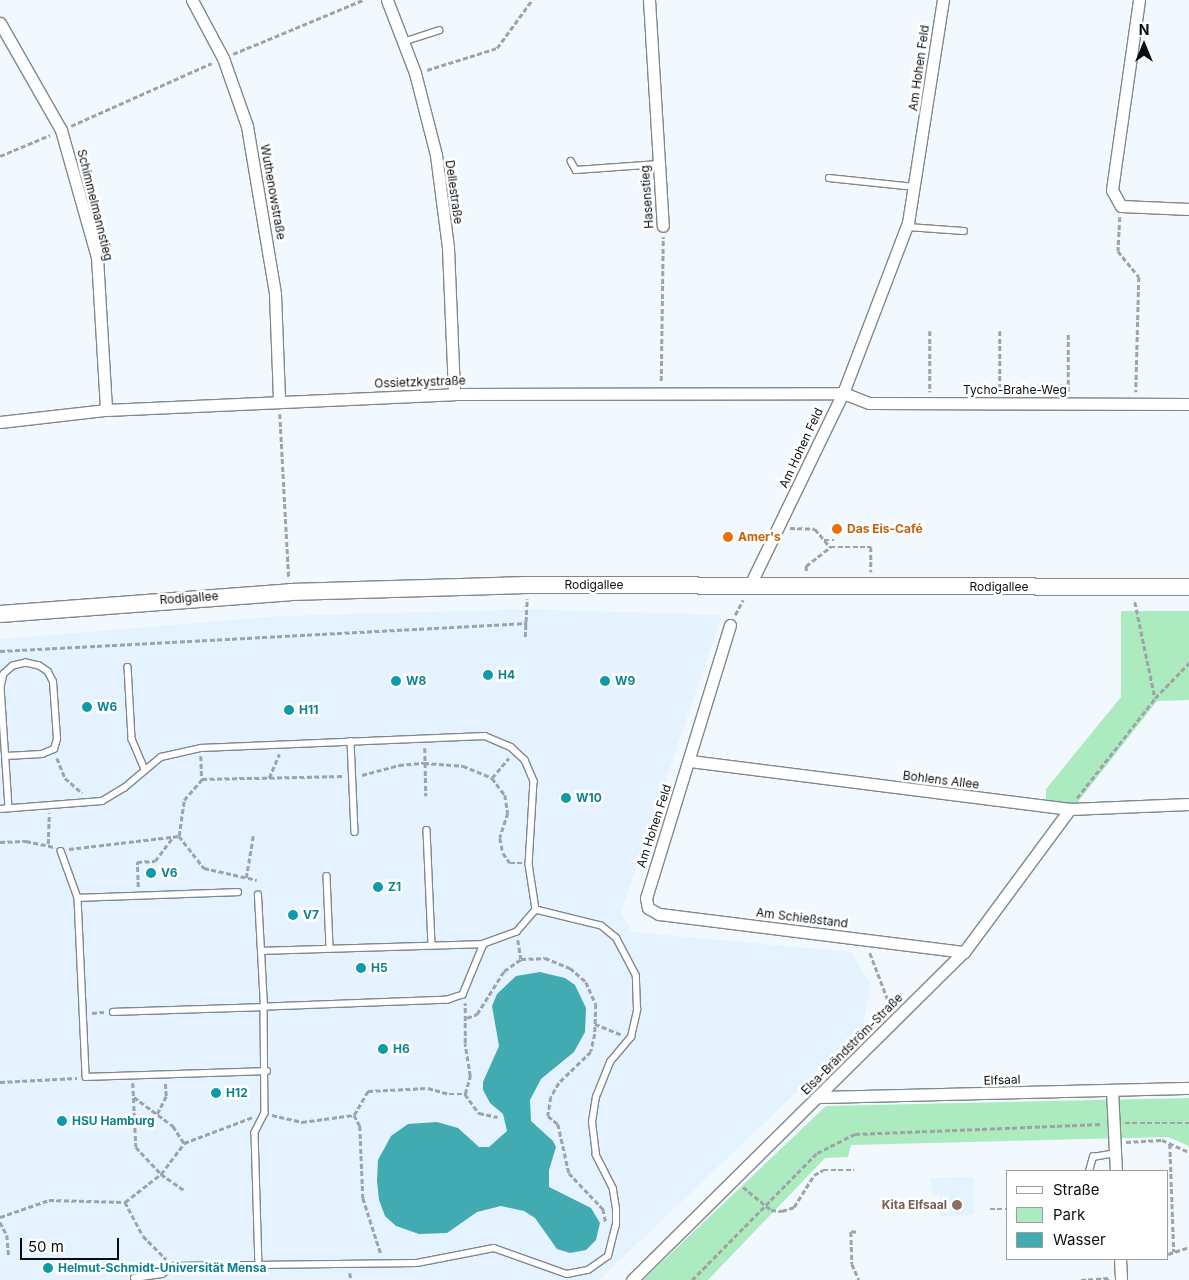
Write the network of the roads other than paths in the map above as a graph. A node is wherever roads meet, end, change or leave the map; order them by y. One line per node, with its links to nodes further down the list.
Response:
1 (192, 0): 19 (street, Wuthenowstraße)
2 (387, 0): 8 (street, Dellestraße)
3 (943, 0): 12 (street, Am Hohen Feld)
4 (1139, 0): 13 (street)
5 (645, 2): 10 (street, Hasenstieg)
6 (0, 23): 21 (street, Schimmelmannstieg)
7 (439, 30): 8 (lane)
8 (403, 42): 18 (street, Dellestraße)
9 (572, 161): 10 (lane)
10 (659, 164): 14 (street, Hasenstieg)
11 (829, 178): 12 (lane)
12 (915, 188): 15 (street, Am Hohen Feld)
13 (1189, 209)
14 (663, 226)
15 (907, 227): 16 (lane); 17 (street, Am Hohen Feld)
16 (964, 231)
17 (843, 393): 18 (street, Ossietzkystraße); 20 (street, Tycho-Brahe-Weg); 23 (street, Am Hohen Feld)
18 (454, 394): 19 (street, Ossietzkystraße)
19 (279, 400): 21 (street, Ossietzkystraße)
20 (1189, 404)
21 (106, 410): 22 (street, Ossietzkystraße)
22 (0, 422)
23 (750, 585): 24 (main road, Rodigallee); 25 (main road, Rodigallee)
24 (1189, 588)
25 (0, 614)
26 (730, 625): 30 (street, Am Hohen Feld)
27 (128, 666): 31 (lane)
28 (352, 741): 31 (lane); 37 (lane); 44 (lane)
29 (6, 756): 29 (lane); 33 (lane)
30 (690, 761): 35 (street, Bohlens Allee); 43 (street, Am Hohen Feld)
31 (145, 769): 33 (lane)
32 (1189, 804): 35 (street, Bohlens Allee)
33 (9, 808): 34 (lane)
34 (0, 809)
35 (1070, 809): 49 (street, Elsa-Brändström-Straße)
36 (427, 830): 45 (lane)
37 (355, 832)
38 (61, 850): 42 (lane)
39 (327, 876): 47 (lane)
40 (238, 892): 42 (lane)
41 (258, 895): 48 (lane)
42 (78, 898): 52 (lane)
43 (646, 898): 49 (street, Am Schießstand)
44 (536, 910): 46 (lane); 60 (lane)
45 (432, 944): 46 (lane); 47 (lane)
46 (484, 944): 50 (lane)
47 (330, 948): 48 (lane)
48 (261, 951): 50 (lane)
49 (964, 952): 55 (street, Elsa-Brändström-Straße)
50 (264, 1007): 51 (lane); 52 (lane)
51 (113, 1012)
52 (267, 1071): 60 (lane)
53 (1189, 1088): 54 (street, Elfsaal)
54 (1112, 1090): 55 (street, Elfsaal); 56 (street)
55 (817, 1098): 63 (street, Elsa-Brändström-Straße)
56 (1115, 1148): 57 (lane); 58 (street)
57 (1089, 1170)
58 (1116, 1170)
59 (1120, 1260): 62 (street)
60 (259, 1265): 61 (lane)
61 (134, 1278)
62 (1121, 1278)
63 (632, 1280)

